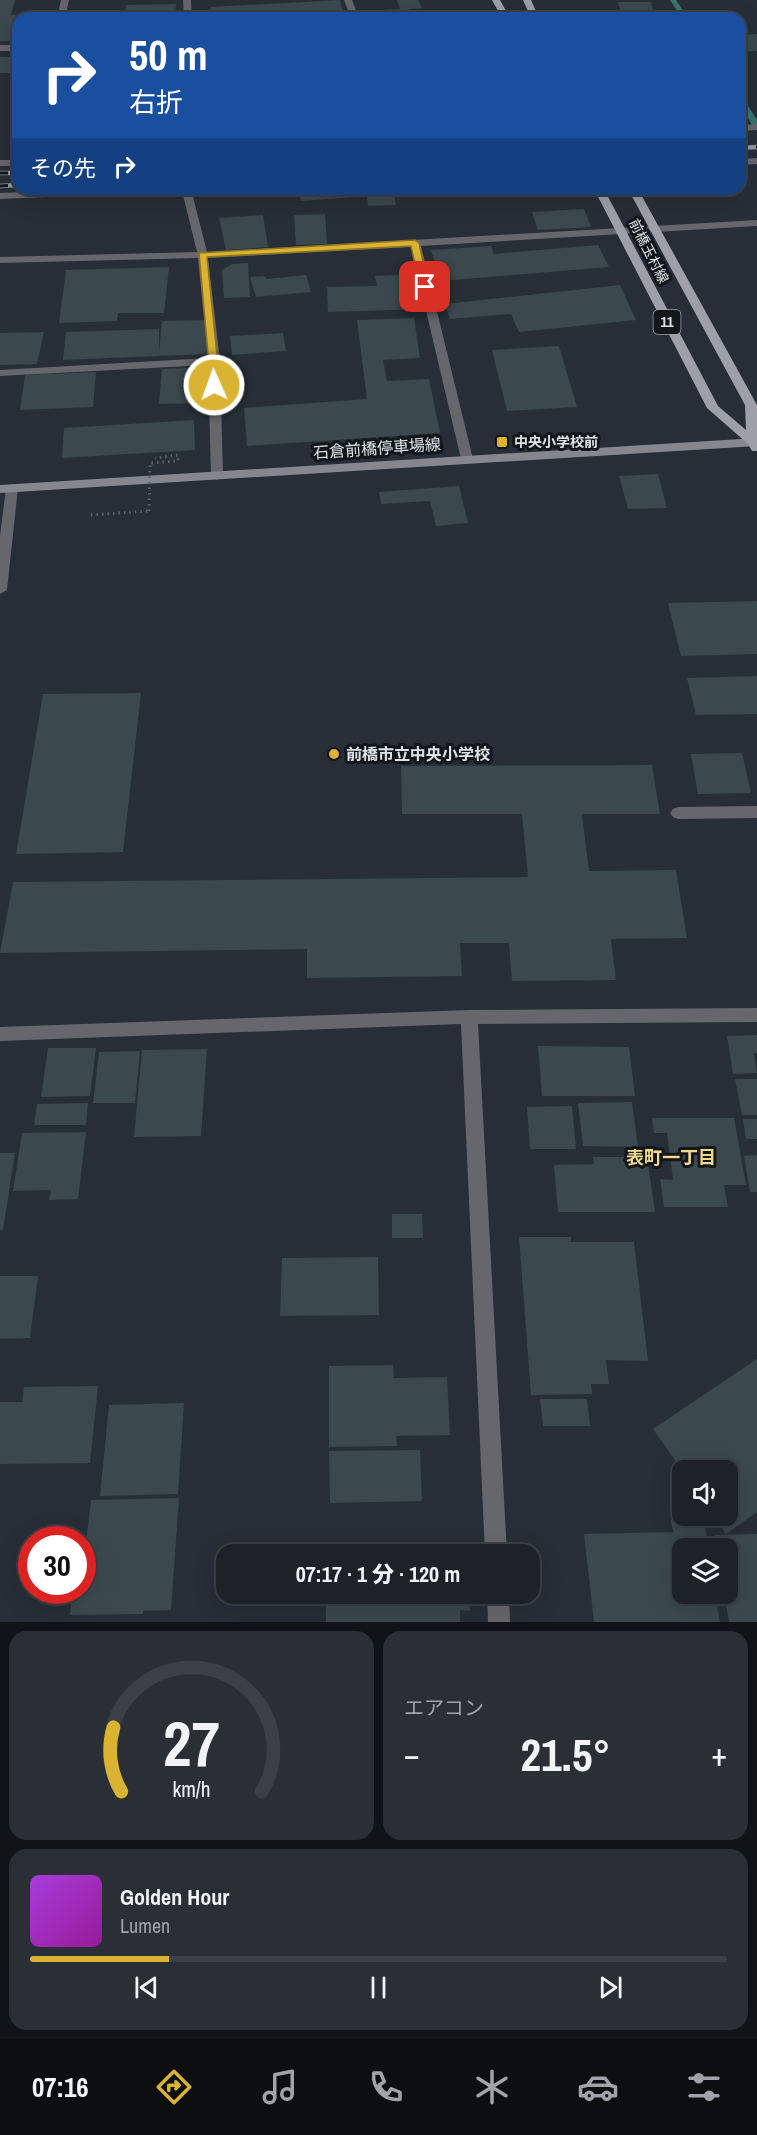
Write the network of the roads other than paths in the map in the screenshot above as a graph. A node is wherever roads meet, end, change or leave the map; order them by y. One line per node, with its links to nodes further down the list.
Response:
1 (25, 195): 5 (street)
2 (187, 195): 10 (street)
3 (603, 195): 8 (main road, 前橋玉村線 / 11)
4 (636, 195): 7 (main road, 前橋玉村線 / 11)
5 (0, 196)
6 (757, 223): 7 (street)
7 (654, 228): 8 (street); 14 (main road, 前橋玉村線 / 11)
8 (623, 230): 9 (street); 14 (main road, 前橋玉村線 / 11)
9 (415, 243): 10 (street); 15 (street)
10 (202, 255): 11 (street); 12 (street)
11 (0, 260)
12 (214, 361): 13 (street); 16 (street)
13 (0, 373)
14 (756, 445): 15 (main road, 石倉前橋停車場線)
15 (467, 459): 16 (main road, 石倉前橋停車場線)
16 (217, 476): 17 (main road, 石倉前橋停車場線)
17 (6, 489): 18 (street)
18 (0, 590)
19 (757, 812): 20 (street)
20 (678, 813)
21 (757, 1015): 22 (street)
22 (469, 1017): 23 (street); 24 (street)
23 (0, 1034)
24 (495, 1544)
25 (498, 1604): 26 (street)
26 (499, 1622)

